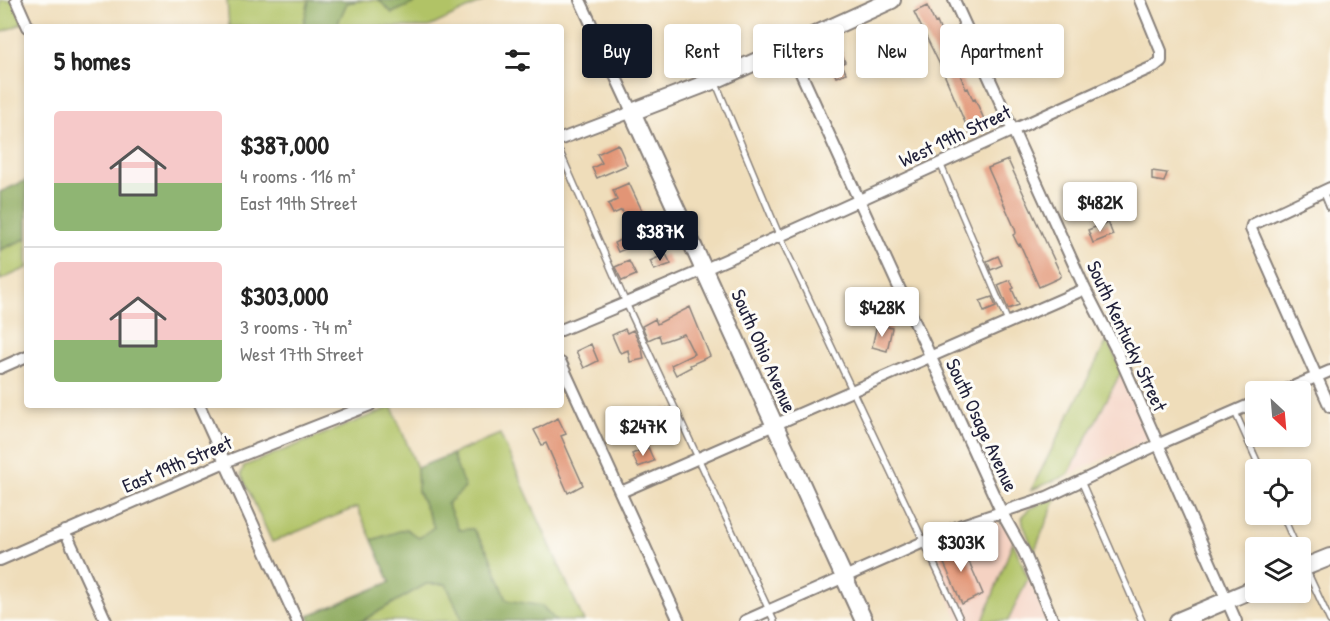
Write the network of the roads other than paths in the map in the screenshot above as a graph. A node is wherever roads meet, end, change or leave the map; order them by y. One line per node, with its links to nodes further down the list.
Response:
1 (16, 0): 6 (street)
2 (580, 0): 11 (street, South Ohio Avenue)
3 (892, 0): 7 (street)
4 (954, 0): 12 (street, South Kentucky Street)
5 (1140, 0): 12 (street, West 19th Street)
6 (27, 24)
7 (839, 24)
8 (753, 63): 10 (street)
9 (803, 78): 17 (street, South Osage Avenue)
10 (715, 80): 11 (street); 19 (lane)
11 (632, 112): 13 (street); 20 (street, South Ohio Avenue)
12 (1013, 129): 15 (street, West 19th Street); 21 (street, South Kentucky Street)
13 (564, 138)
14 (564, 161): 22 (lane)
15 (940, 163): 17 (street, West 19th Street); 23 (lane)
16 (1326, 190): 18 (lane); 30 (street)
17 (859, 201): 19 (street, West 19th Street); 26 (street, South Osage Avenue)
18 (1330, 208)
19 (780, 237): 20 (street, West 19th Street); 32 (lane)
20 (705, 270): 22 (street); 38 (street, South Ohio Avenue)
21 (1085, 289): 23 (street); 39 (street, South Kentucky Street)
22 (626, 303): 24 (street); 40 (lane)
23 (1008, 322): 26 (street)
24 (564, 329)
25 (24, 357): 27 (street)
26 (930, 357): 32 (street); 45 (street, South Osage Avenue)
27 (0, 368)
28 (564, 369): 44 (street)
29 (1330, 371): 30 (street)
30 (1316, 376): 31 (street); 34 (street)
31 (1305, 381)
32 (852, 391): 38 (street); 47 (lane)
33 (1245, 406): 37 (street)
34 (1330, 407)
35 (200, 408): 42 (street)
36 (362, 408): 42 (street, East 19th Street)
37 (1234, 410): 39 (street); 41 (lane)
38 (774, 425): 40 (street); 51 (street, South Ohio Avenue)
39 (1157, 445): 43 (street); 54 (street, South Kentucky Street)
40 (698, 458): 44 (street); 55 (lane)
41 (1256, 459)
42 (225, 462): 46 (street, East 19th Street); 57 (street)
43 (1081, 481): 45 (street); 64 (lane)
44 (621, 492): 58 (street)
45 (1002, 513): 47 (street); 63 (street, South Osage Avenue)
46 (65, 531): 49 (street, East 19th Street); 56 (street)
47 (923, 542): 51 (street); 62 (lane)
48 (1330, 556): 50 (street)
49 (0, 560)
50 (1311, 561)
51 (844, 577): 55 (street); 61 (street, South Ohio Avenue)
52 (1311, 582): 67 (lane)
53 (1245, 593): 54 (street)
54 (1227, 600): 65 (street); 66 (street, South Kentucky Street)
55 (769, 610): 59 (street); 60 (lane)
56 (106, 621)
57 (297, 621)
58 (679, 621)
59 (745, 621)
60 (774, 621)
61 (864, 621)
62 (960, 621)
63 (1053, 621)
64 (1142, 621)
65 (1178, 621)
66 (1236, 621)
67 (1330, 621)

